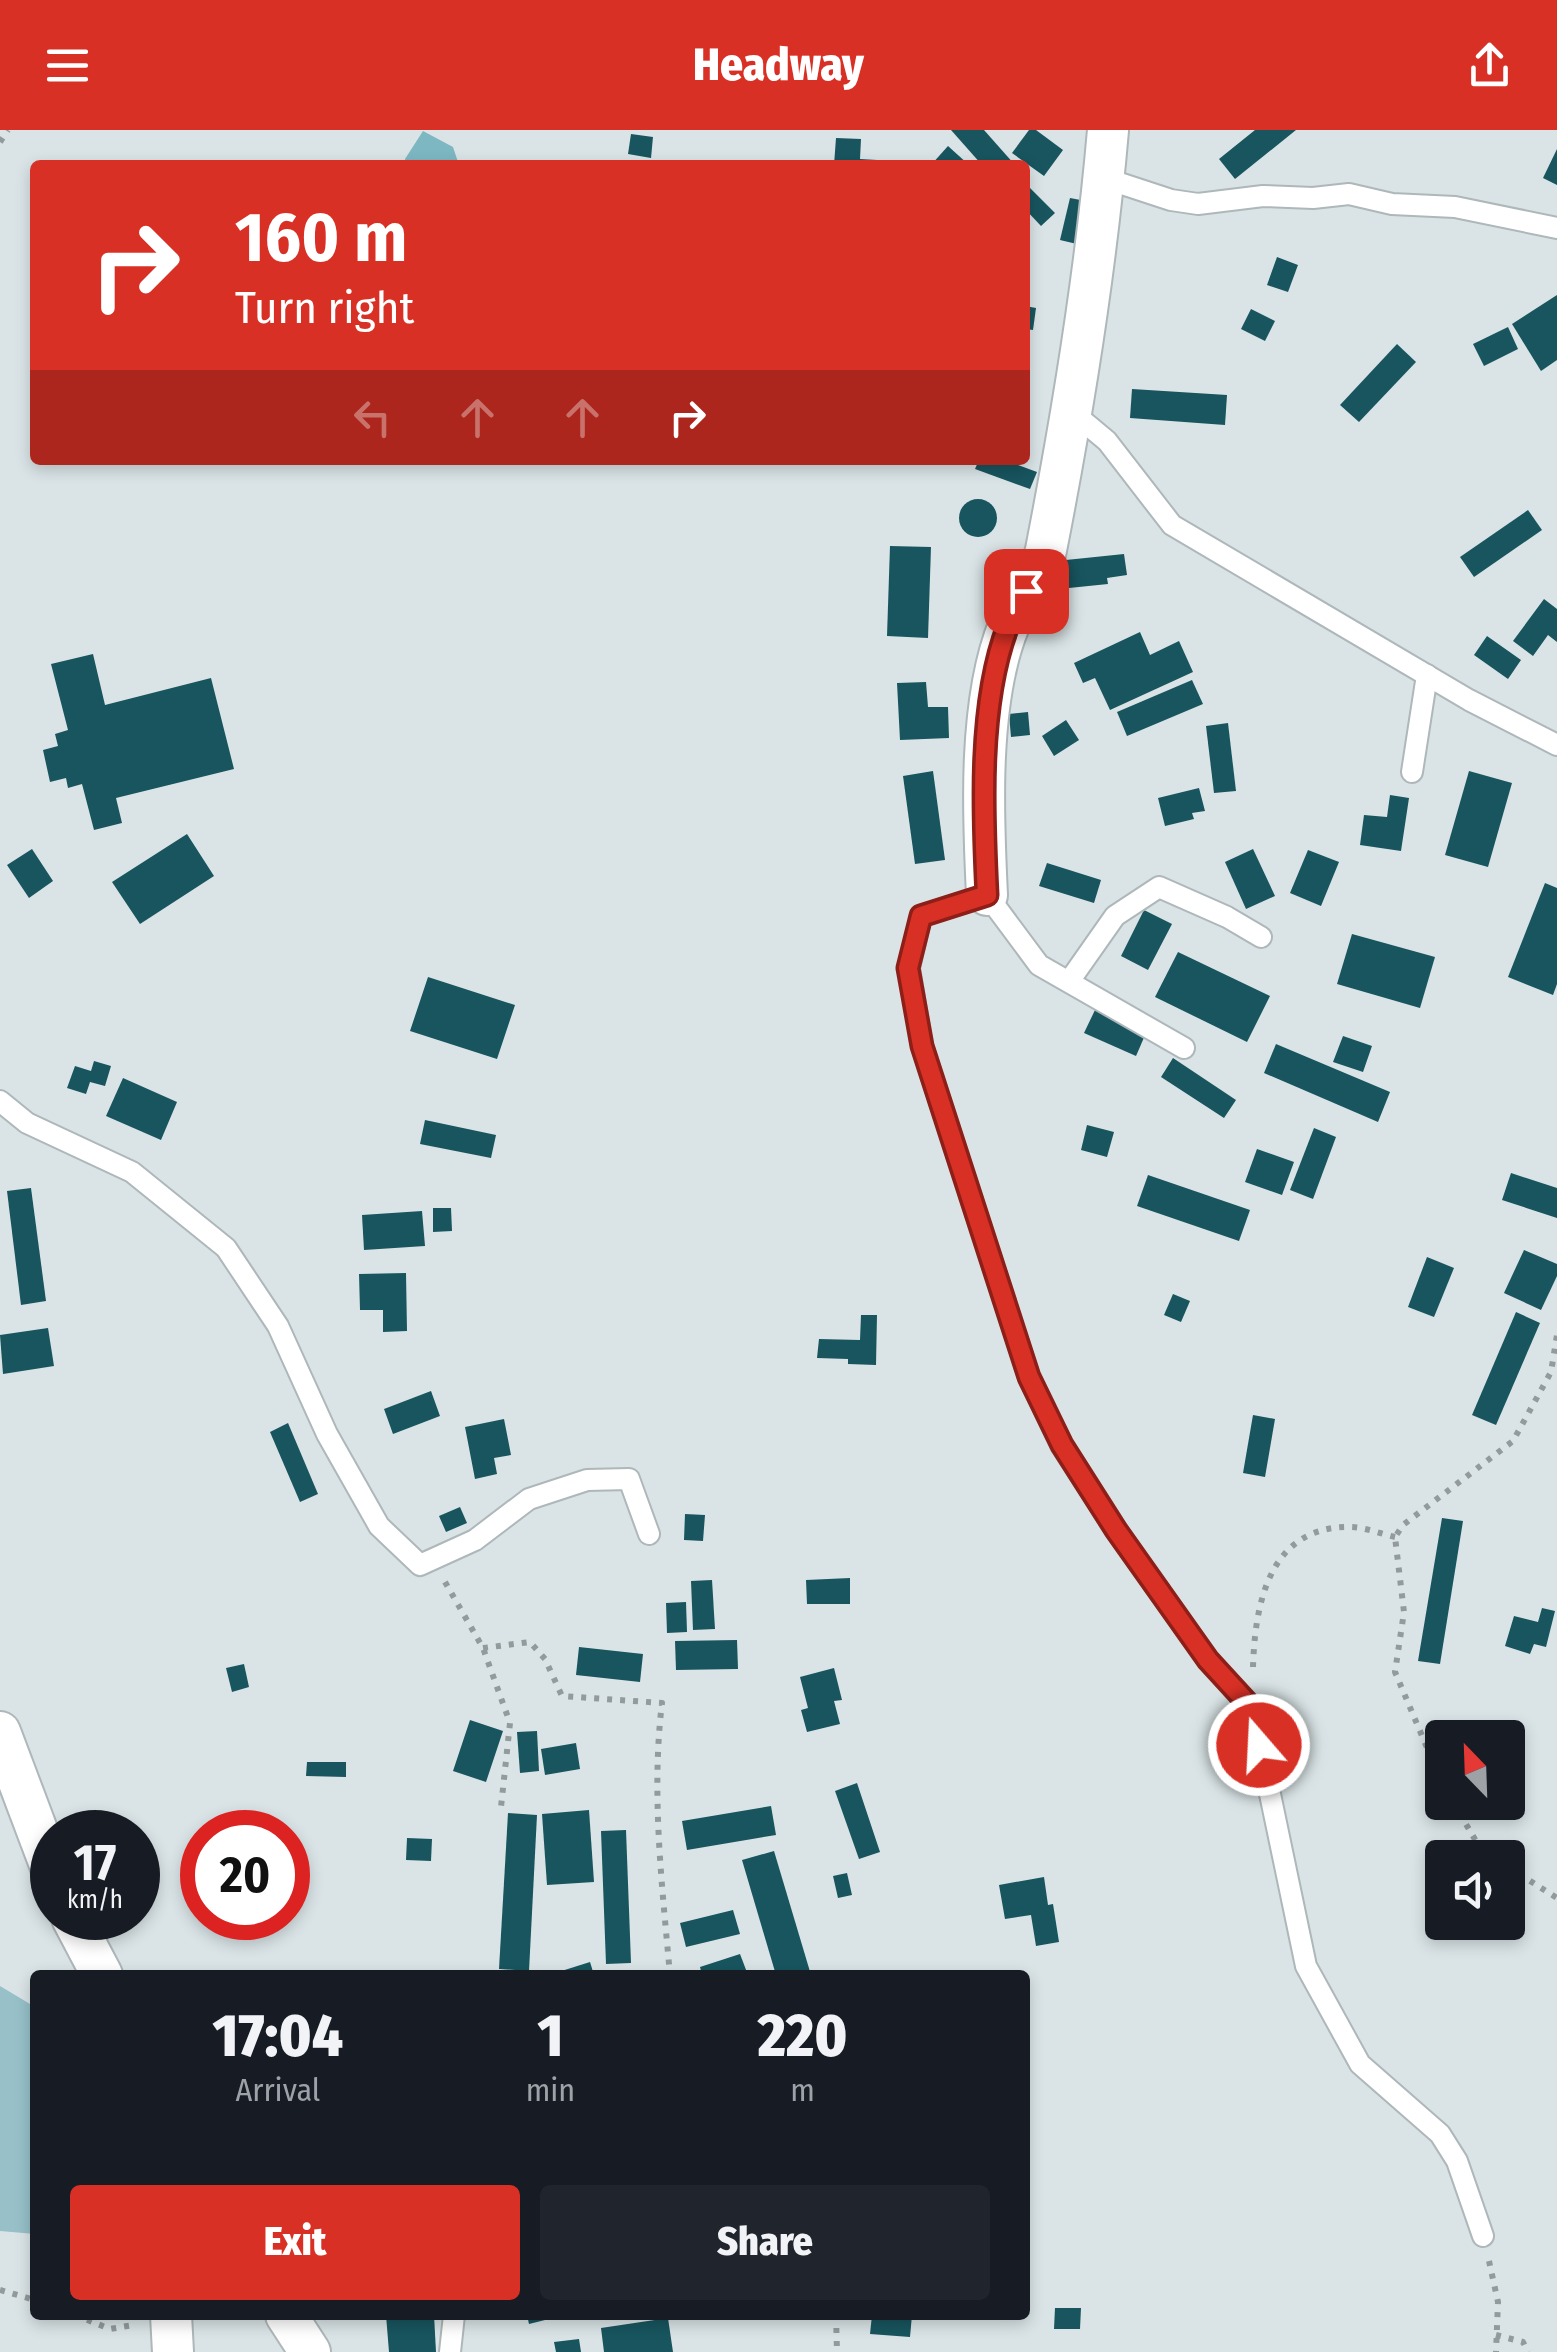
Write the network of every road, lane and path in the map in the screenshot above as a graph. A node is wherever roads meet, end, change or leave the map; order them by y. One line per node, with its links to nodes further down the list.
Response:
1 (8, 130): 3 (path)
2 (1108, 130): 4 (street)
3 (0, 142)
4 (1104, 178): 5 (lane); 6 (street)
5 (1557, 228)
6 (1071, 410): 7 (lane); 10 (street)
7 (1427, 675): 8 (lane); 9 (lane)
8 (1557, 745)
9 (1412, 772)
10 (987, 895): 12 (lane); 20 (lane)
11 (1261, 937): 12 (lane)
12 (1070, 980): 13 (lane)
13 (1184, 1048)
14 (0, 1101): 18 (lane)
15 (1557, 1336): 17 (path)
16 (650, 1534): 18 (lane)
17 (1395, 1537): 20 (path); 22 (path)
18 (431, 1559): 19 (path)
19 (483, 1648): 23 (path); 29 (path)
20 (1252, 1708): 30 (lane)
21 (0, 1732): 24 (street)
22 (1425, 1743)
23 (502, 1807)
24 (30, 1812)
25 (1525, 1878): 26 (path)
26 (1557, 1898)
27 (84, 1940): 28 (street)
28 (99, 1970)
29 (670, 1970)
30 (1483, 2236): 38 (path)
31 (0, 2290): 32 (path)
32 (30, 2299)
33 (88, 2320): 37 (path)
34 (289, 2320): 39 (street)
35 (453, 2320): 40 (lane)
36 (836, 2320): 41 (path)
37 (171, 2329)
38 (1496, 2335): 42 (path); 43 (path)
39 (310, 2352)
40 (450, 2352)
41 (837, 2352)
42 (1496, 2352)
43 (1528, 2352)

